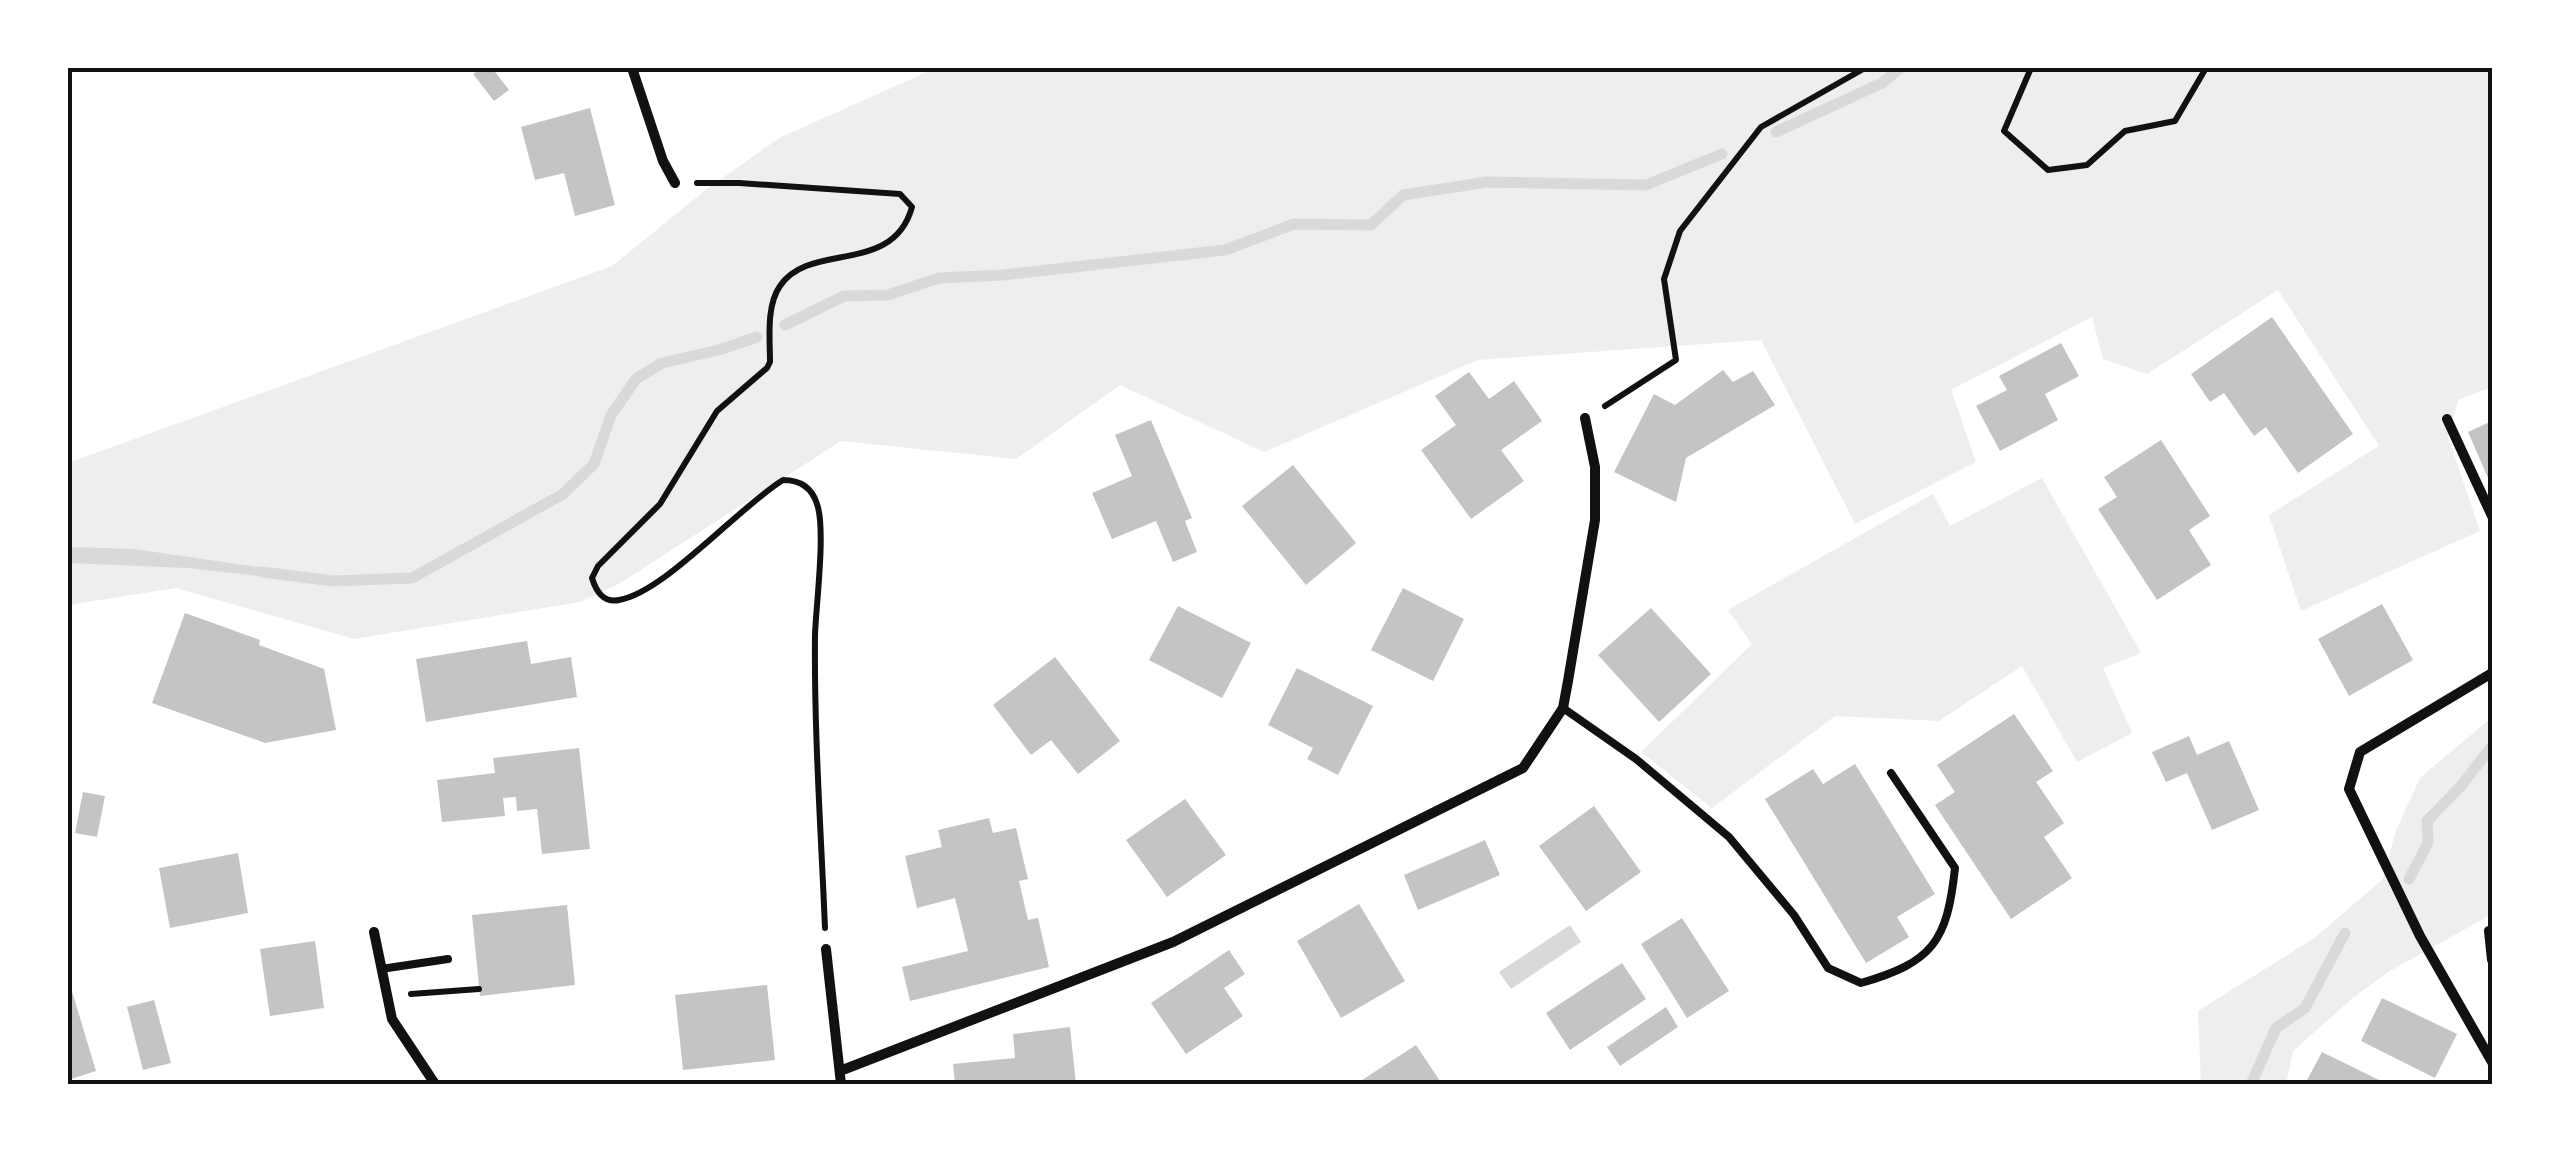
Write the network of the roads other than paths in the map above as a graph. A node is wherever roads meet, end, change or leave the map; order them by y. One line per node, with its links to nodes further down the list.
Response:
1 (632, 68): 2 (street)
2 (676, 183)
3 (1585, 418): 7 (street)
4 (2447, 418): 5 (street)
5 (2492, 516)
6 (2492, 673): 15 (street)
7 (1563, 708): 8 (lane); 16 (street)
8 (1891, 774)
9 (2492, 930): 13 (street)
10 (374, 932): 14 (street)
11 (826, 949): 16 (street)
12 (448, 960): 14 (lane)
13 (2492, 960)
14 (381, 969): 17 (street)
15 (2492, 1062)
16 (840, 1071): 18 (street)
17 (435, 1084)
18 (841, 1084)

